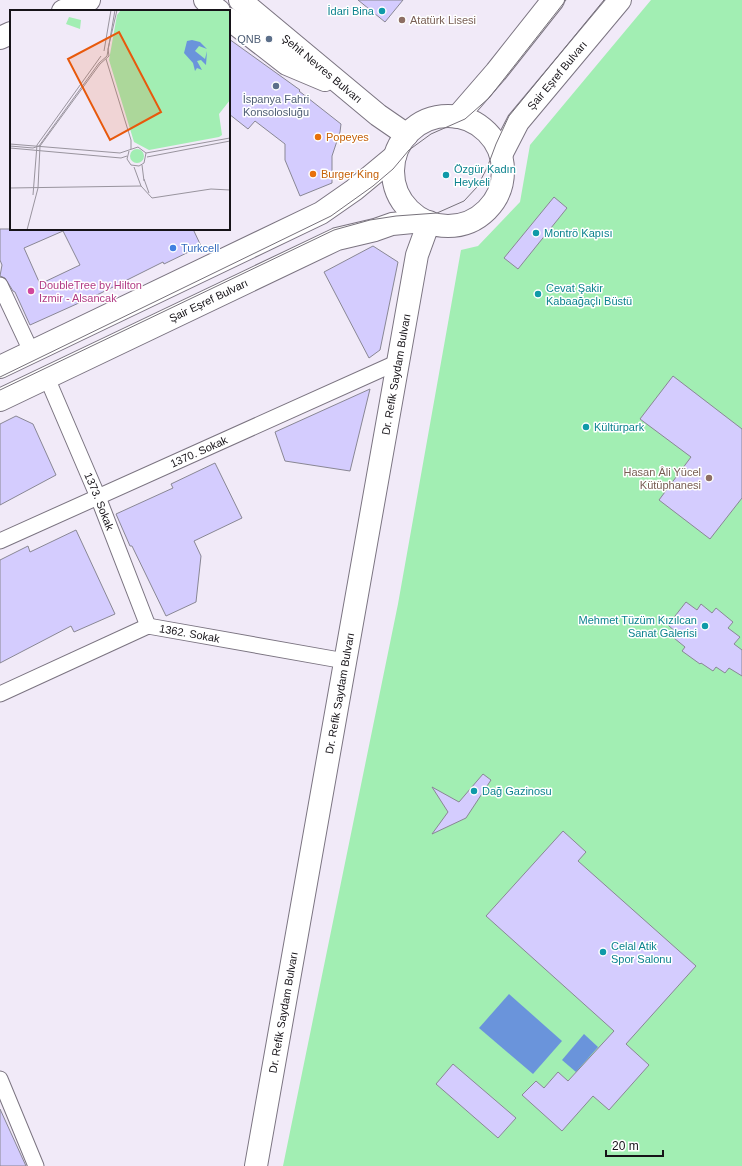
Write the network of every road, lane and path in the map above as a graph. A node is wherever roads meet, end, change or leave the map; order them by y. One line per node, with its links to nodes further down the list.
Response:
1 (89, 0): 6 (main road)
2 (205, 0): 7 (main road)
3 (240, 0): 11 (main road, Şehit Nevres Bulvarı)
4 (553, 0): 12 (main road)
5 (620, 0): 14 (main road, Şair Eşref Bulvarı)
6 (65, 10)
7 (218, 10)
8 (230, 20): 11 (main road)
9 (10, 33): 10 (main road)
10 (0, 38)
11 (346, 89): 13 (main road, Şehit Nevres Bulvarı)
12 (457, 117): 13 (main road); 14 (main road)
13 (407, 135): 15 (main road)
14 (500, 155): 16 (main road)
15 (395, 156): 16 (main road); 18 (main road)
16 (426, 222): 19 (main road, Dr. Refik Saydam Bulvarı); 21 (main road, Şair Eşref Bulvarı)
17 (0, 285): 18 (street)
18 (31, 351): 20 (main road)
19 (398, 362): 23 (street, 1370. Sokak); 26 (main road, Dr. Refik Saydam Bulvarı)
20 (0, 366)
21 (47, 378): 22 (main road, Şair Eşref Bulvarı); 23 (street, 1373. Sokak)
22 (0, 400)
23 (98, 497): 24 (street, 1370. Sokak); 25 (street, 1373. Sokak)
24 (0, 541)
25 (148, 626): 26 (street, 1362. Sokak); 27 (street, 1362. Sokak)
26 (345, 661): 30 (main road, Dr. Refik Saydam Bulvarı)
27 (0, 694)
28 (0, 1079): 29 (street)
29 (36, 1166)
30 (256, 1166)

